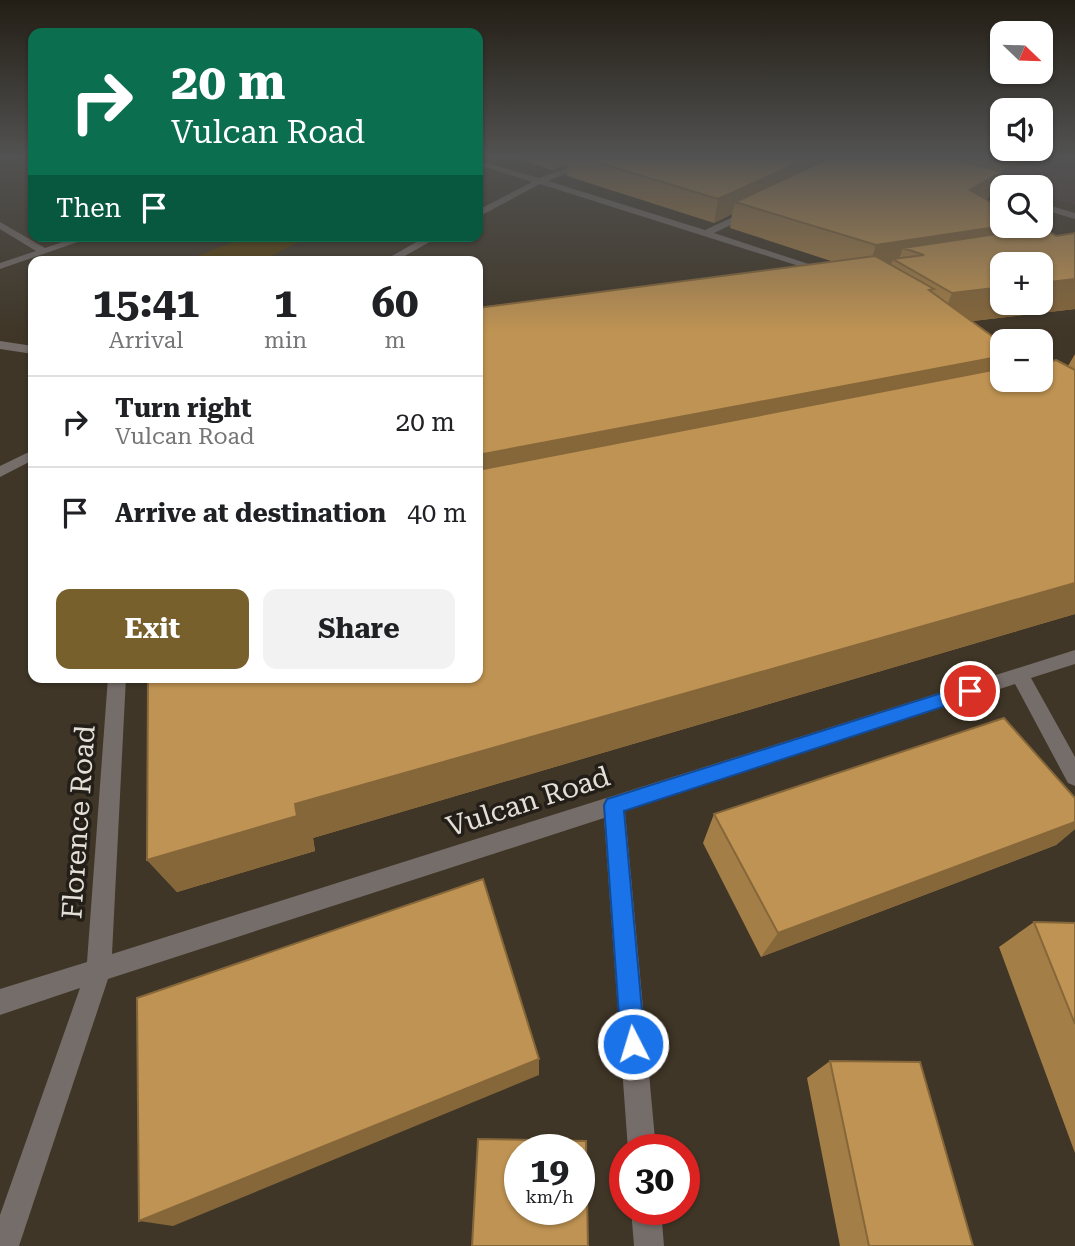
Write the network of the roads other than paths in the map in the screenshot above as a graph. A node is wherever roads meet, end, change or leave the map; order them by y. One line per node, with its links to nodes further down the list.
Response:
1 (649, 216): 4 (street)
2 (743, 216): 4 (street)
3 (0, 225): 5 (street)
4 (705, 234): 14 (street)
5 (28, 242)
6 (29, 242): 9 (street)
7 (72, 242): 9 (street)
8 (424, 242): 12 (street)
9 (44, 251): 11 (street)
10 (28, 256): 13 (street)
11 (29, 256)
12 (397, 256)
13 (0, 266)
14 (816, 284)
15 (0, 345): 16 (street)
16 (28, 349)
17 (28, 457): 18 (street)
18 (0, 472)
19 (1075, 657): 20 (street, Vulcan Road)
20 (1020, 675): 22 (street); 23 (street, Vulcan Road)
21 (117, 683): 24 (street, Florence Road)
22 (1075, 776)
23 (614, 805): 24 (street, Vulcan Road); 26 (street)
24 (99, 970): 25 (street, Vulcan Road); 28 (street, Florence Road)
25 (0, 1002)
26 (641, 1134)
27 (647, 1225): 29 (street)
28 (4, 1246)
29 (649, 1246)

